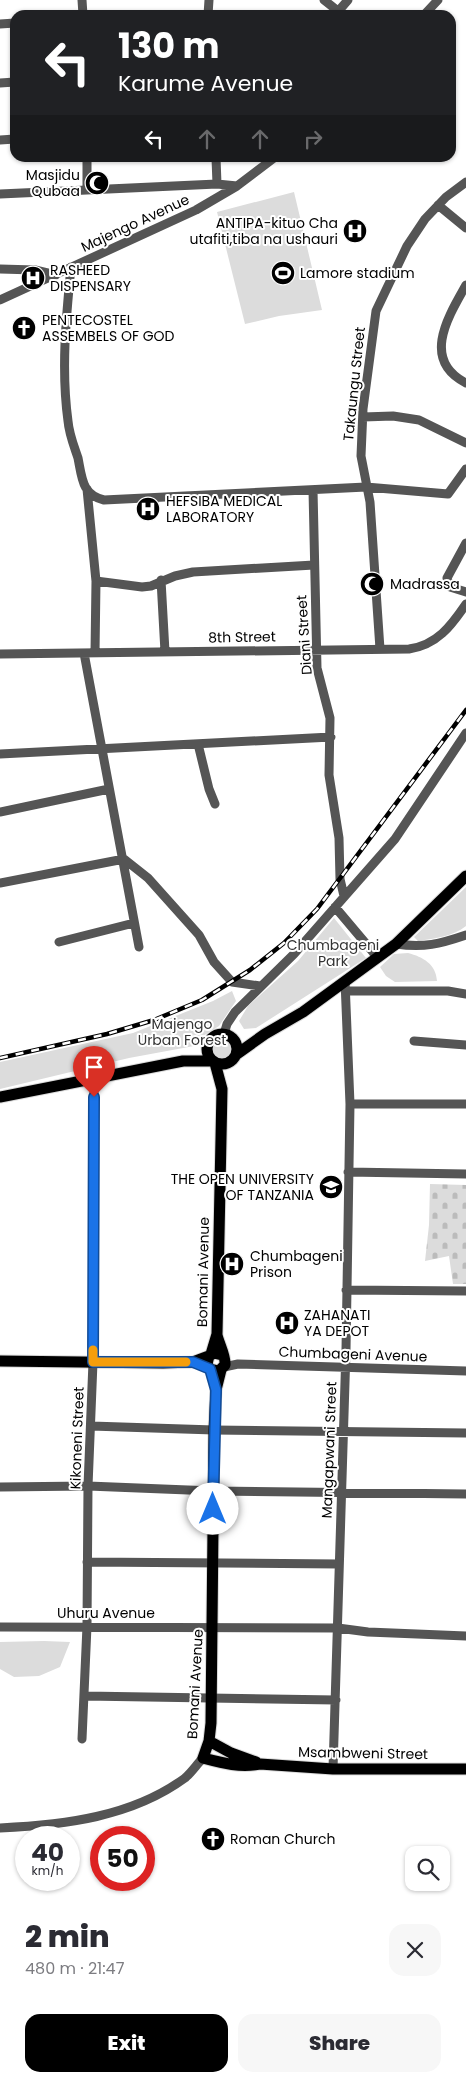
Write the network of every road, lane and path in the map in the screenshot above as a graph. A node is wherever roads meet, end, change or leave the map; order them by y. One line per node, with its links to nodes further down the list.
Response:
1 (324, 0): 3 (street)
2 (438, 0): 4 (street)
3 (335, 10)
4 (429, 10)
5 (87, 162): 11 (street)
6 (216, 162): 9 (street)
7 (269, 162): 10 (street, Majengo Avenue)
8 (466, 182): 13 (street, Takaungu Street)
9 (217, 184): 10 (street); 11 (street)
10 (237, 186): 15 (street, Majengo Avenue)
11 (87, 190): 12 (street)
12 (0, 194)
13 (438, 205): 14 (street); 21 (street, Takaungu Street)
14 (466, 228)
15 (71, 267): 17 (street, Majengo Avenue); 24 (street)
16 (0, 270): 17 (street)
17 (57, 275): 19 (street, Majengo Avenue)
18 (466, 285): 20 (street)
19 (0, 300)
20 (466, 383)
21 (363, 417): 22 (street); 25 (street, Takaungu Street)
22 (466, 443)
23 (466, 469): 25 (street)
24 (86, 487): 26 (street); 30 (street)
25 (366, 487): 26 (street); 33 (street, Takaungu Street)
26 (313, 490): 28 (street, Diani Street)
27 (466, 543): 31 (street)
28 (314, 565): 29 (street); 34 (street, Diani Street)
29 (162, 580): 30 (street); 35 (street)
30 (96, 581): 37 (street)
31 (466, 592)
32 (466, 604): 33 (street, 8th Street)
33 (380, 649): 34 (street, 8th Street)
34 (316, 650): 35 (street, 8th Street); 40 (street, Diani Street)
35 (164, 652): 37 (street, 8th Street)
36 (84, 653): 37 (street, 8th Street); 38 (street, 8th Street); 42 (street)
37 (95, 653)
38 (0, 654)
39 (466, 733): 50 (street)
40 (331, 737): 41 (street); 50 (street, Diani Street)
41 (198, 744): 42 (street); 45 (street)
42 (102, 749): 43 (street); 44 (street)
43 (0, 754)
44 (109, 789): 46 (street); 47 (street)
45 (215, 804)
46 (0, 812)
47 (124, 860): 49 (street); 52 (street); 58 (street)
48 (466, 876): 55 (main road)
49 (0, 883)
50 (344, 896): 51 (street)
51 (335, 907): 57 (street); 58 (street)
52 (134, 923): 54 (street); 56 (street)
53 (466, 935): 55 (street)
54 (59, 942)
55 (396, 944): 57 (main road)
56 (139, 947)
57 (378, 958): 59 (main road)
58 (260, 986): 62 (street)
59 (345, 986): 60 (street); 61 (main road); 72 (street, Mangapwani Street)
60 (466, 994)
61 (264, 1034): 62 (main road); 66 (main road)
62 (228, 1036): 64 (main road); 66 (main road)
63 (414, 1041): 65 (street)
64 (208, 1044): 67 (main road); 68 (main road)
65 (466, 1045)
66 (234, 1058): 68 (main road); 70 (main road)
67 (183, 1061): 68 (main road); 69 (main road)
68 (214, 1062): 70 (main road)
69 (94, 1078): 71 (main road); 79 (street, Kikoneni Street)
70 (222, 1089): 80 (main road, Bomani Avenue)
71 (0, 1097)
72 (350, 1104): 73 (street); 74 (street, Mangapwani Street)
73 (466, 1104)
74 (348, 1172): 75 (street); 76 (street, Mangapwani Street)
75 (466, 1174)
76 (346, 1290): 77 (street); 81 (street, Mangapwani Street)
77 (466, 1291)
78 (0, 1361): 79 (main road)
79 (93, 1362): 80 (main road); 83 (street, Kikoneni Street)
80 (216, 1362): 81 (street, Chumbageni Avenue); 84 (main road, Bomani Avenue)
81 (345, 1368): 82 (street, Chumbageni Avenue); 85 (street, Mangapwani Street)
82 (466, 1371)
83 (91, 1426): 84 (street); 87 (street, Kikoneni Street)
84 (214, 1430): 85 (street); 89 (main road, Bomani Avenue)
85 (343, 1430): 86 (street); 90 (street, Mangapwani Street)
86 (466, 1433)
87 (88, 1486): 88 (street); 89 (street); 92 (street, Kikoneni Street)
88 (0, 1487)
89 (213, 1491): 90 (street); 93 (main road, Bomani Avenue)
90 (340, 1493): 91 (street); 94 (street, Mangapwani Street)
91 (466, 1494)
92 (88, 1562): 93 (street); 95 (street, Kikoneni Street)
93 (213, 1562): 94 (street); 97 (main road, Bomani Avenue)
94 (339, 1564): 98 (street, Mangapwani Street)
95 (87, 1626): 96 (street, Uhuru Avenue); 97 (street, Uhuru Avenue); 100 (street, Kikoneni Street)
96 (0, 1627)
97 (213, 1627): 98 (street, Uhuru Avenue); 101 (main road, Bomani Avenue)
98 (338, 1628): 99 (street, Uhuru Avenue); 102 (street, Mangapwani Street)
99 (466, 1636)
100 (85, 1696): 101 (street); 103 (street, Kikoneni Street)
101 (211, 1698): 102 (street); 104 (main road, Bomani Avenue)
102 (336, 1700): 107 (street, Mangapwani Street)
103 (82, 1739)
104 (209, 1741): 105 (main road, Bomani Avenue); 106 (main road)
105 (203, 1758): 106 (main road); 109 (street, Bomani Avenue)
106 (260, 1764): 107 (main road, Msambweni Street)
107 (333, 1769): 108 (main road, Msambweni Street)
108 (466, 1769)
109 (0, 1828)

